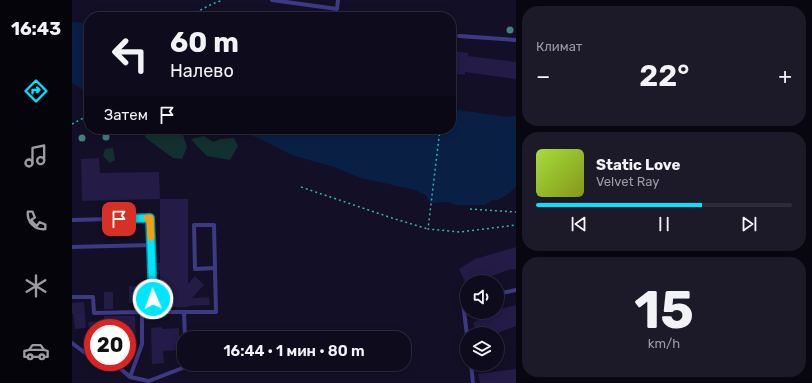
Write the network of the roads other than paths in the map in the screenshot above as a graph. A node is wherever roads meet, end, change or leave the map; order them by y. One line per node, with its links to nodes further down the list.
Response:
1 (272, 0): 2 (lane)
2 (338, 0)
3 (459, 36): 4 (lane)
4 (516, 40)
5 (72, 220): 6 (lane)
6 (151, 245): 7 (lane); 13 (lane)
7 (72, 247)
8 (215, 268): 8 (lane); 14 (lane)
9 (516, 290): 10 (lane)
10 (504, 293)
11 (72, 297): 12 (lane)
12 (142, 312): 13 (lane); 21 (lane)
13 (153, 312): 14 (lane)
14 (184, 312): 15 (lane)
15 (185, 331)
16 (72, 343): 17 (lane)
17 (84, 352)
18 (177, 370): 22 (lane)
19 (123, 371): 21 (lane)
20 (472, 371): 23 (lane)
21 (130, 377): 22 (lane)
22 (149, 382)
23 (473, 383)

